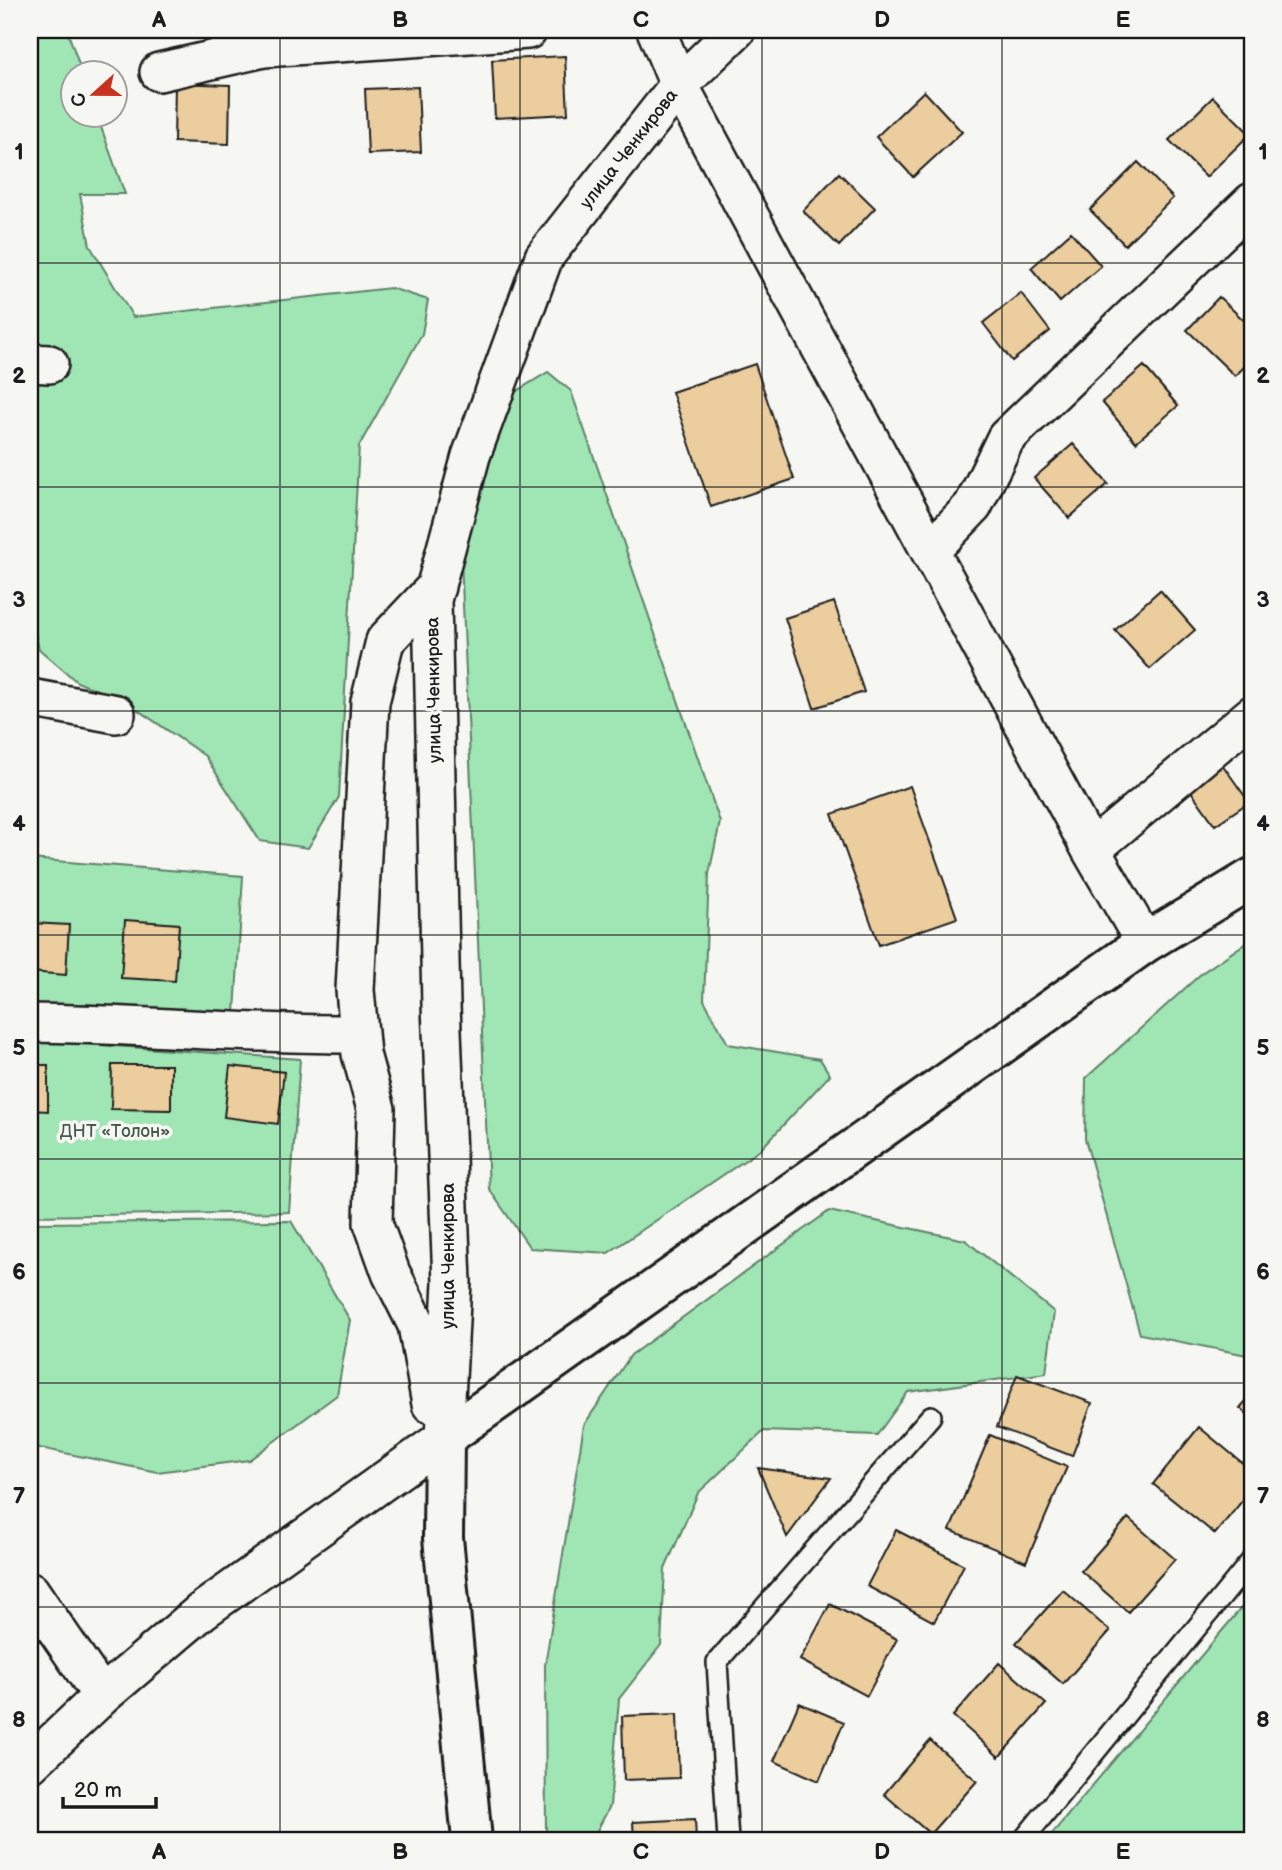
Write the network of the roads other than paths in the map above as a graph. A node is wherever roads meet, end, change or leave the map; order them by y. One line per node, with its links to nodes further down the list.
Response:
1 (528, 30): 4 (street)
2 (656, 30): 5 (street)
3 (736, 30): 5 (street, улица Ченкирова)
4 (159, 72)
5 (679, 85): 7 (street); 8 (street, улица Ченкирова)
6 (1252, 202): 7 (street)
7 (930, 551): 12 (street)
8 (436, 587): 16 (street); 18 (street, улица Ченкирова)
9 (30, 698): 10 (street)
10 (116, 714)
11 (1252, 715): 12 (street)
12 (1091, 850): 14 (street)
13 (1252, 878): 14 (street)
14 (1145, 943): 20 (street)
15 (30, 1023): 16 (street)
16 (359, 1034): 17 (street)
17 (391, 1273): 18 (street); 20 (street)
18 (452, 1282): 20 (street, улица Ченкирова)
19 (931, 1416): 26 (lane)
20 (444, 1438): 23 (street); 25 (street)
21 (1252, 1560): 27 (lane)
22 (30, 1591): 23 (street)
23 (102, 1696): 24 (street)
24 (30, 1763)
25 (472, 1840)
26 (728, 1840)
27 (1023, 1840)

